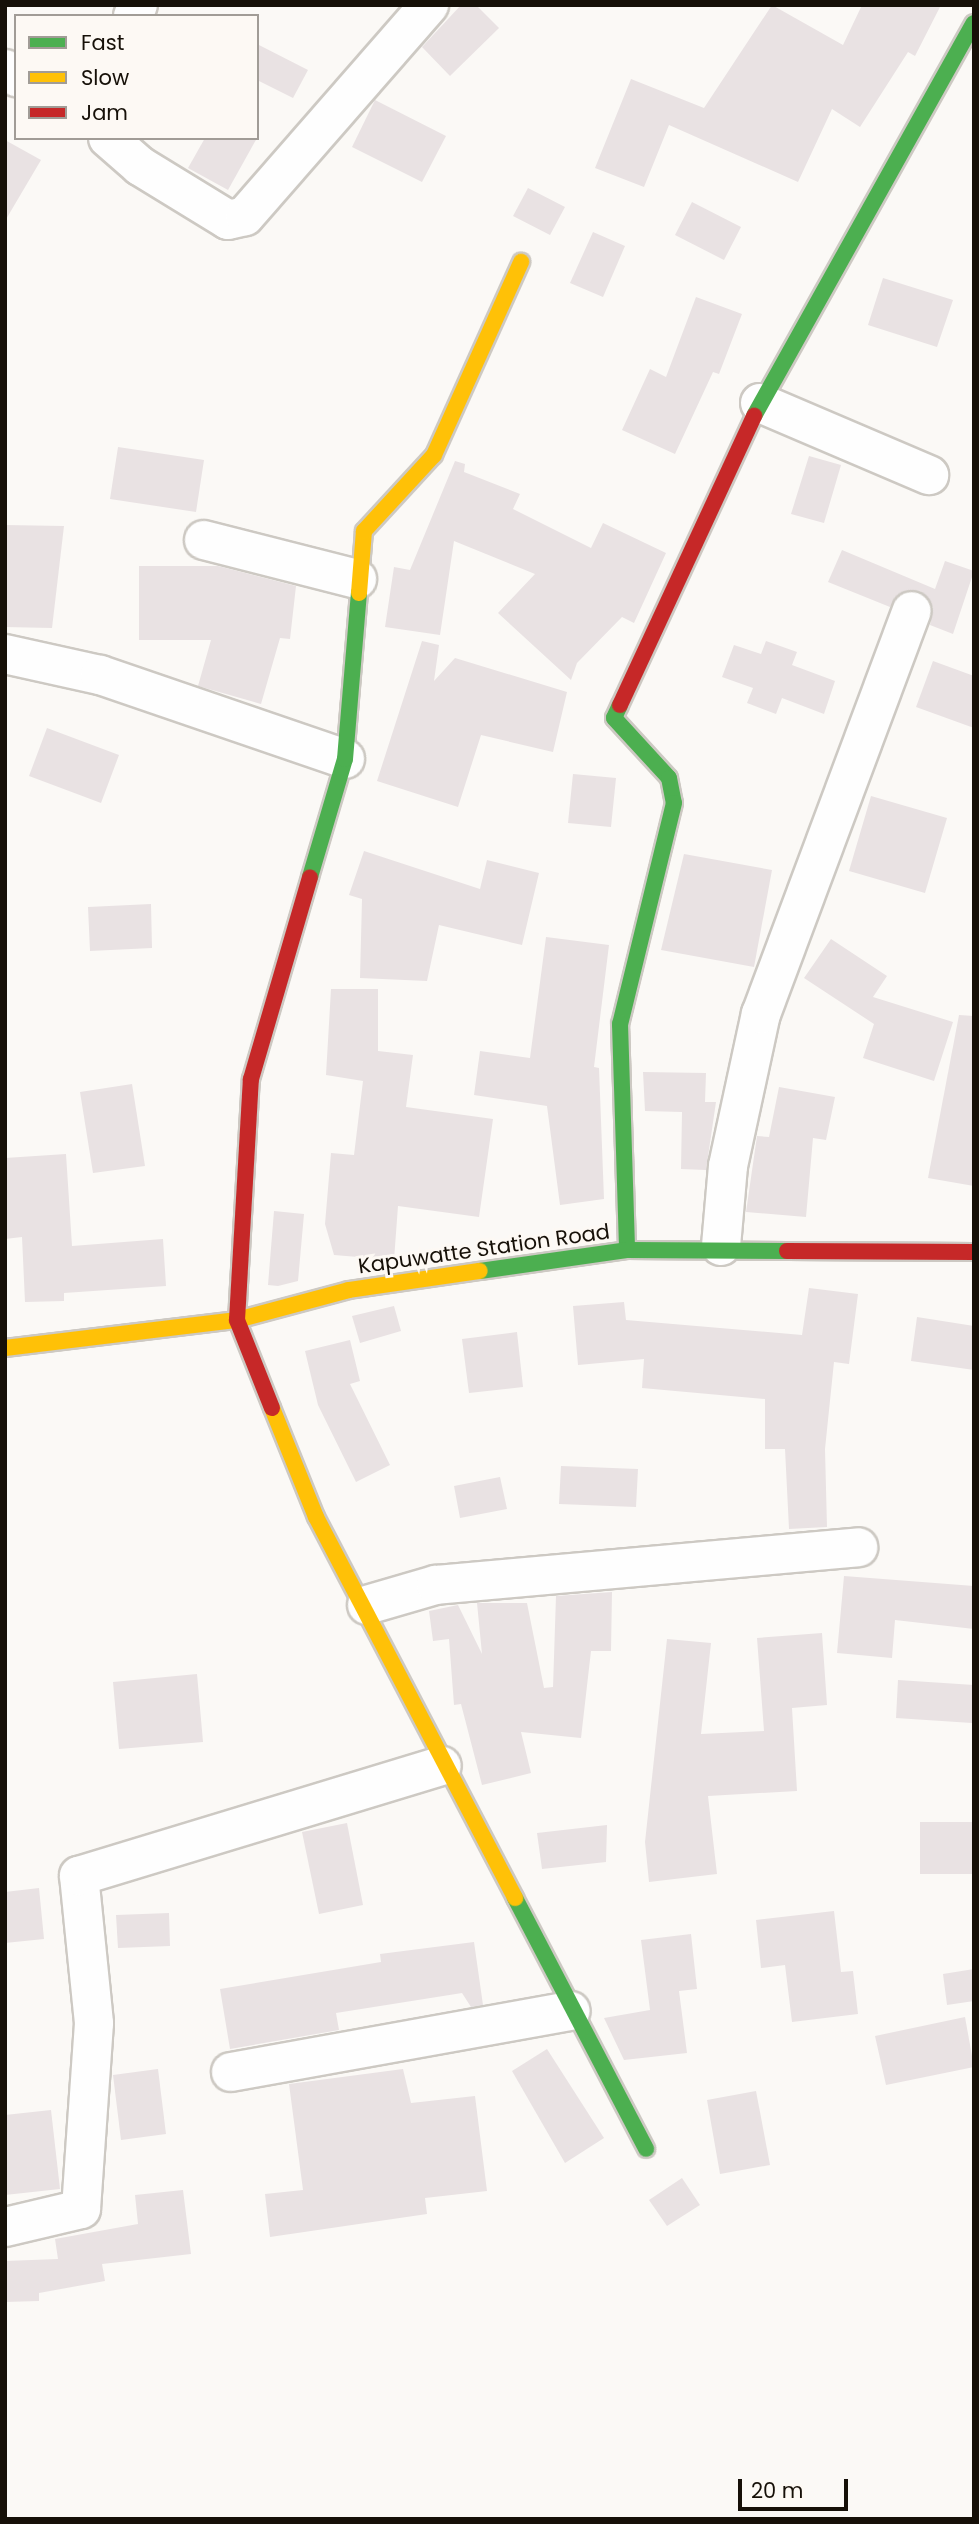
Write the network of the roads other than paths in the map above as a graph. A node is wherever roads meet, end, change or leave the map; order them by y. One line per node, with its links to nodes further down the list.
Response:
1 (429, 5): 3 (street)
2 (974, 23): 5 (street)
3 (110, 140)
4 (521, 262): 8 (street)
5 (760, 403): 6 (street); 13 (street)
6 (929, 475)
7 (204, 540): 8 (street)
8 (357, 579): 11 (street)
9 (912, 611): 12 (street)
10 (5, 654): 11 (street)
11 (345, 760): 15 (street)
12 (721, 1246): 13 (street, Kapuwatte Station Road); 14 (street, Kapuwatte Station Road)
13 (627, 1250): 15 (street, Kapuwatte Station Road)
14 (974, 1252)
15 (237, 1320): 16 (street, Kapuwatte Station Road); 18 (street)
16 (5, 1348)
17 (858, 1547): 18 (street)
18 (367, 1605): 19 (street)
19 (442, 1766): 20 (street); 23 (street)
20 (571, 2011): 21 (street); 22 (street)
21 (231, 2072)
22 (646, 2149)
23 (5, 2227)

